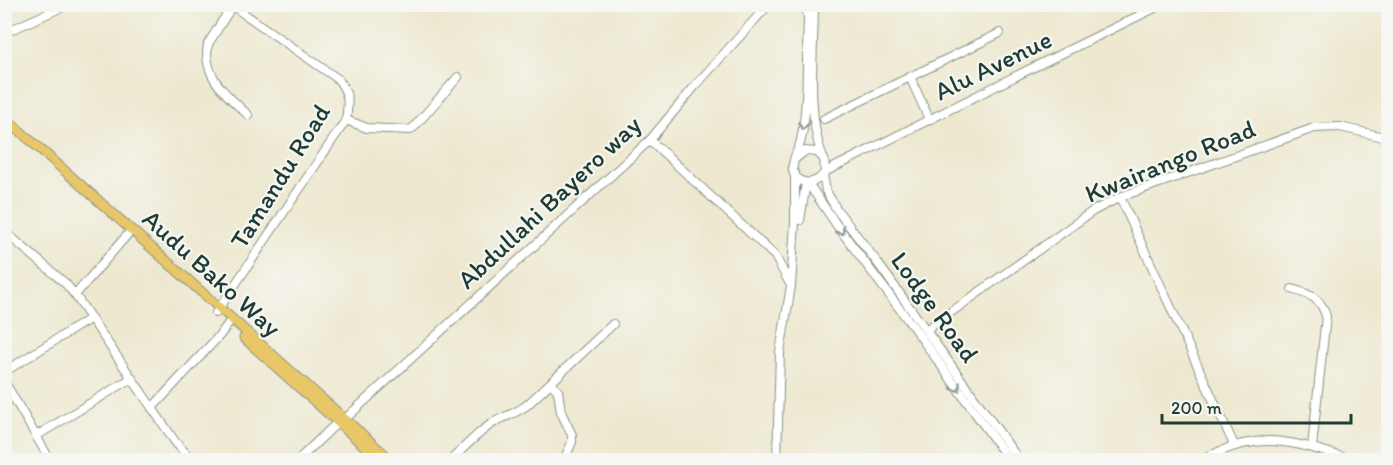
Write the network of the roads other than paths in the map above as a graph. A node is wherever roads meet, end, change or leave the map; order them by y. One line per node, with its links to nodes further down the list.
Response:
1 (769, 4): 18 (street, Abdullahi Bayero way)
2 (806, 4): 19 (street, one-way to 19)
3 (814, 4): 20 (street)
4 (1163, 4): 13 (street, Alu Avenue)
5 (69, 5): 7 (street)
6 (231, 5): 11 (street); 14 (street, Tamandu Road)
7 (4, 33)
8 (1000, 33): 10 (street)
9 (458, 77): 14 (street)
10 (910, 77): 13 (street); 15 (street)
11 (248, 115)
12 (4, 117): 32 (main road, Audu Bako Way)
13 (929, 119): 21 (street, Alu Avenue)
14 (346, 120): 32 (street, Tamandu Road)
15 (824, 120)
16 (4, 124): 27 (main road, Audu Bako Way)
17 (1389, 138): 25 (street, Kwairango Road)
18 (650, 140): 29 (street); 42 (street, Abdullahi Bayero way)
19 (795, 159): 20 (street); 22 (street)
20 (824, 159): 21 (street); 23 (street)
21 (842, 165): 23 (street, Alu Avenue)
22 (795, 174): 24 (street); 28 (street)
23 (824, 174): 24 (street); 36 (street, Lodge Road)
24 (807, 183): 28 (street); 54 (street, Lodge Road, one-way to 54)
25 (1120, 197): 36 (street, Kwairango Road); 44 (street)
26 (4, 231): 31 (street)
27 (128, 234): 31 (street); 32 (main road, Audu Bako Way)
28 (792, 274): 29 (street)
29 (790, 286): 53 (street)
30 (1292, 289): 45 (street)
31 (75, 295): 33 (street)
32 (218, 311): 34 (main road, Audu Bako Way); 42 (main road, Audu Bako Way)
33 (91, 318): 37 (street); 38 (street)
34 (228, 324): 41 (street); 42 (main road, Audu Bako Way)
35 (614, 324): 40 (street)
36 (926, 330): 55 (street, Lodge Road)
37 (4, 372)
38 (132, 378): 41 (street); 43 (street)
39 (4, 381): 43 (street)
40 (551, 383): 51 (street); 52 (street)
41 (152, 408): 47 (street)
42 (341, 421): 48 (street, Abdullahi Bayero way); 49 (main road, Audu Bako Way); 50 (main road, Audu Bako Way)
43 (36, 436): 46 (street)
44 (1234, 445): 45 (street); 56 (street)
45 (1312, 447): 57 (street)
46 (50, 460)
47 (192, 460)
48 (298, 460)
49 (380, 460)
50 (392, 460)
51 (451, 460)
52 (564, 460)
53 (777, 460)
54 (1009, 460)
55 (1019, 460)
56 (1202, 460)
57 (1351, 460)

